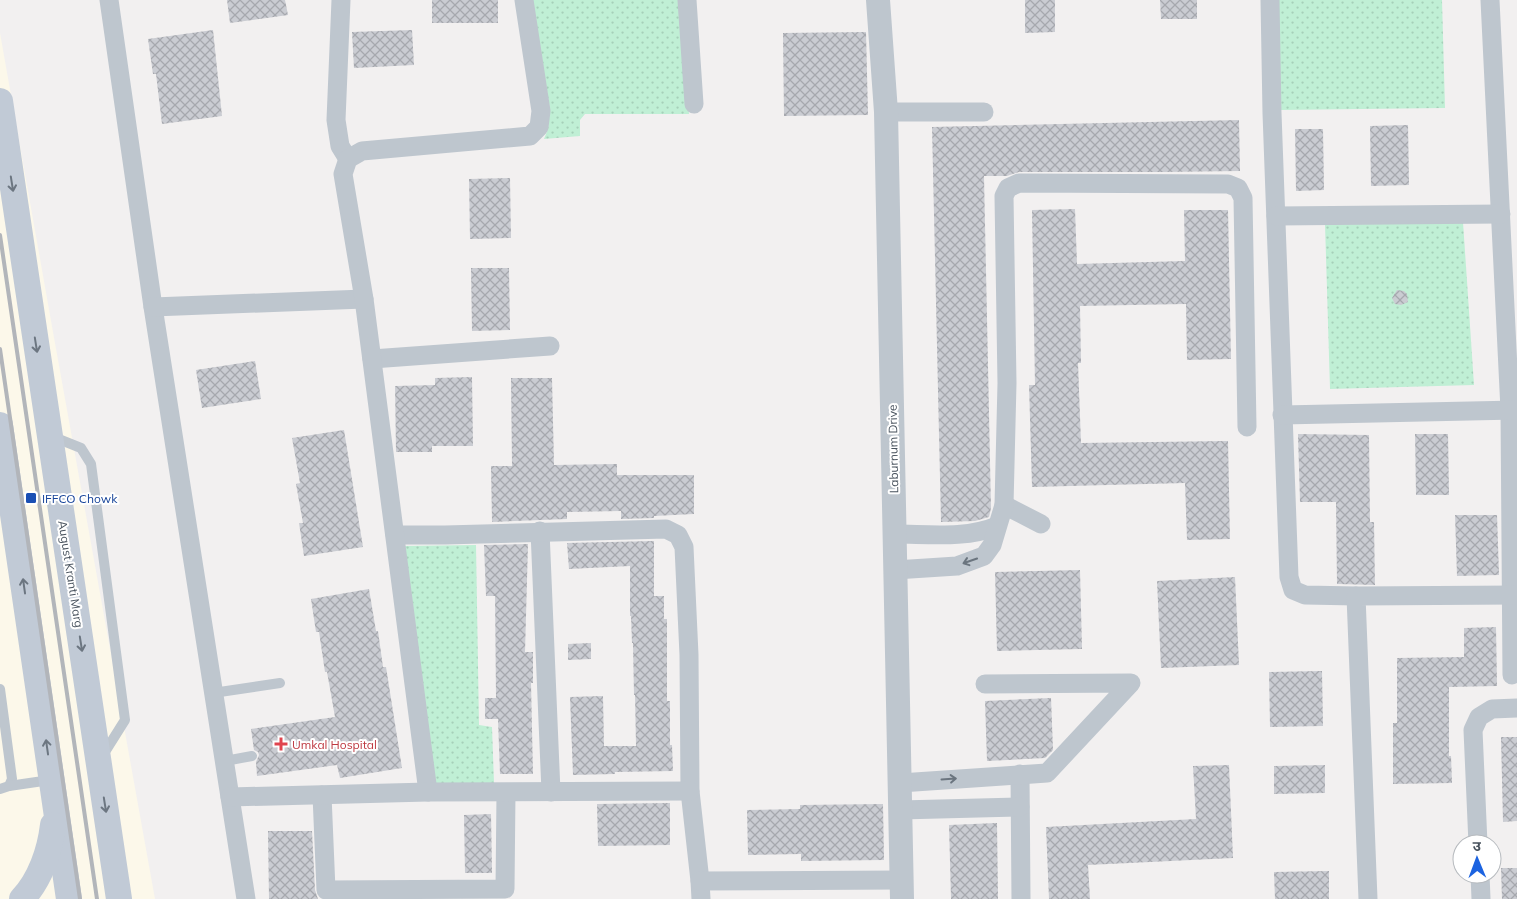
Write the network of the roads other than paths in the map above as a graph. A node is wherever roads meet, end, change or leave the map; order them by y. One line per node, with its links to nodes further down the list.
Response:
1 (109, 0): 16 (street)
2 (341, 0): 12 (street)
3 (524, 0): 12 (street)
4 (687, 0): 9 (street)
5 (878, 0): 10 (street, Laburnum Drive)
6 (1270, 0): 14 (street)
7 (1490, 0): 13 (street)
8 (0, 101): 23 (main road, August Kranti Marg, one-way to 23)
9 (694, 104)
10 (886, 112): 11 (street); 29 (street, Laburnum Drive)
11 (984, 112)
12 (348, 159): 15 (street)
13 (1500, 214): 14 (street); 19 (street)
14 (1276, 216): 20 (street)
15 (364, 299): 16 (street); 18 (street)
16 (153, 307): 38 (street)
17 (550, 346): 18 (street)
18 (372, 360): 30 (street)
19 (1514, 410): 20 (street); 25 (street)
20 (1282, 415): 33 (street)
21 (1247, 427): 24 (street)
22 (1, 435): 47 (main road, one-way to 22)
23 (50, 436): 41 (main road, August Kranti Marg, one-way to 41); 41 (lane)
24 (1004, 504): 26 (street); 27 (street)
25 (1514, 504): 32 (street)
26 (1041, 524)
27 (997, 526): 29 (street); 31 (street, one-way to 31)
28 (540, 531): 30 (street); 46 (street); 50 (street)
29 (894, 534): 31 (street, Laburnum Drive)
30 (394, 535): 48 (street)
31 (895, 570): 44 (street, Laburnum Drive)
32 (1515, 595): 33 (street); 34 (street)
33 (1356, 596): 64 (street)
34 (1512, 675)
35 (280, 683): 38 (lane)
36 (985, 684): 43 (street)
37 (0, 689): 45 (lane)
38 (214, 692): 42 (street)
39 (1517, 708): 55 (street)
40 (252, 756): 42 (lane)
41 (99, 761): 61 (main road, August Kranti Marg, one-way to 61)
42 (225, 761): 52 (street)
43 (1020, 774): 44 (street, one-way to 43); 53 (street)
44 (900, 782): 54 (street, Laburnum Drive)
45 (5, 787): 47 (lane)
46 (690, 791): 50 (street); 57 (street)
47 (54, 792): 59 (main road); 60 (main road)
48 (428, 792): 49 (street); 51 (street)
49 (506, 792): 50 (street); 51 (street)
50 (551, 792)
51 (322, 795): 52 (street)
52 (230, 797): 62 (street)
53 (1020, 807): 54 (street); 63 (street)
54 (900, 810): 58 (street, Laburnum Drive)
55 (1478, 834)
56 (1480, 884): 65 (street)
57 (700, 890): 58 (street)
58 (902, 890)
59 (22, 899)
60 (69, 899)
61 (116, 899)
62 (246, 899)
63 (1021, 899)
64 (1368, 899)
65 (1481, 899)

